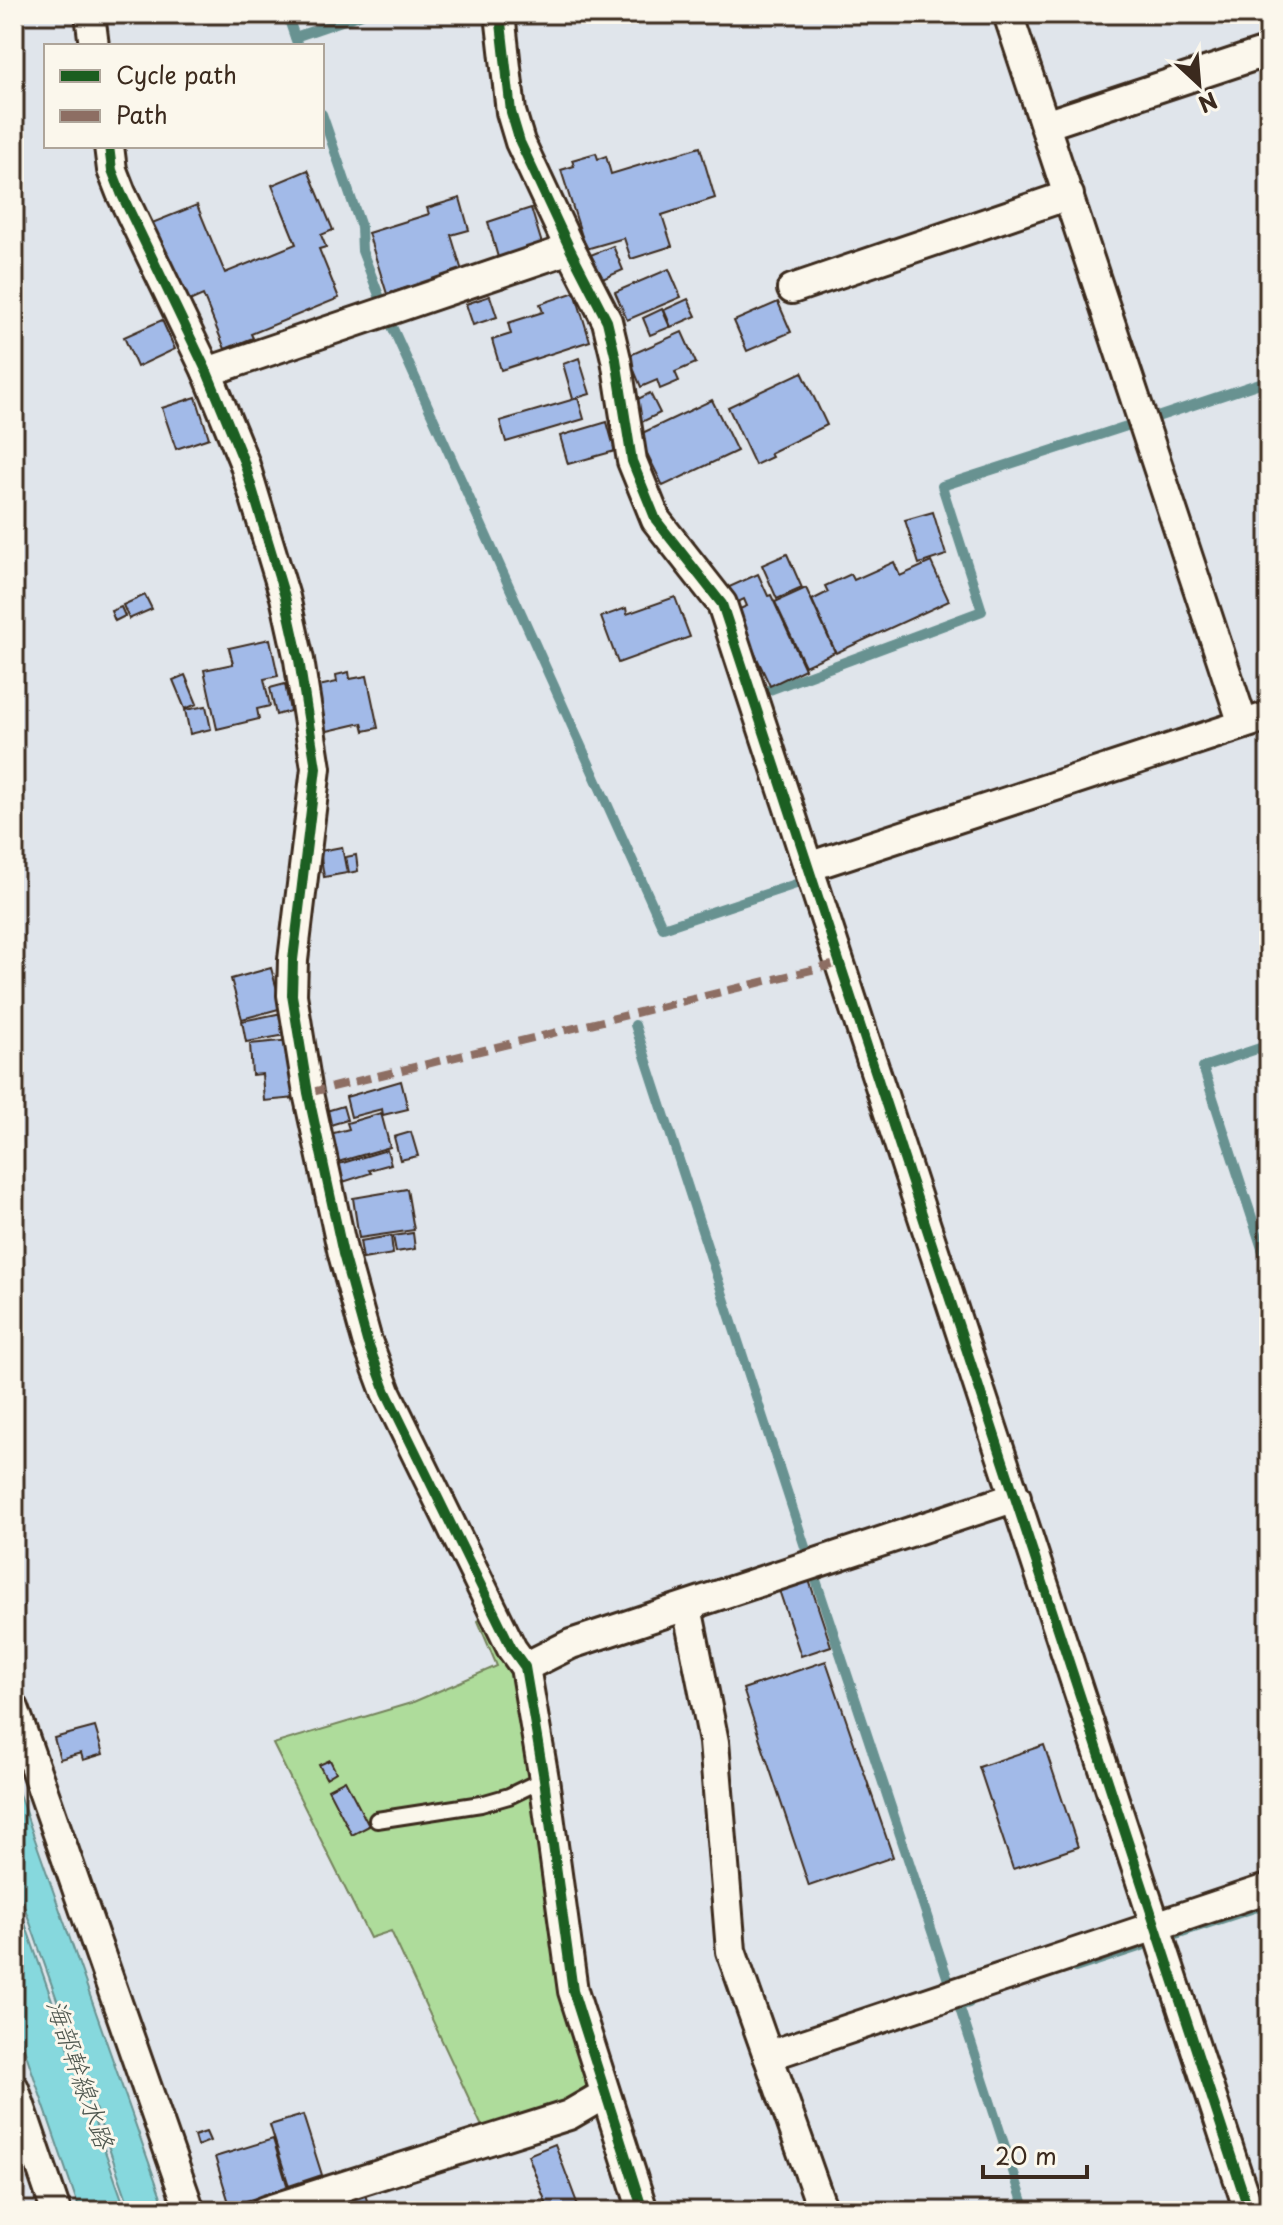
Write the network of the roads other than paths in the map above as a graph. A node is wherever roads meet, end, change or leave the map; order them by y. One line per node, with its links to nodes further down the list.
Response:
1 (90, 14): 4 (street)
2 (500, 14): 9 (street)
3 (1008, 14): 6 (street)
4 (94, 44)
5 (1269, 51): 6 (street)
6 (1045, 125): 8 (street)
7 (109, 148): 11 (street)
8 (1069, 195): 10 (street); 12 (street)
9 (570, 249): 11 (street); 13 (street)
10 (792, 289)
11 (207, 372): 16 (street)
12 (1256, 720): 13 (street)
13 (808, 867): 14 (street)
14 (1016, 1497): 15 (street); 21 (street)
15 (687, 1607): 16 (street); 22 (street)
16 (525, 1667): 18 (street)
17 (14, 1708): 26 (street)
18 (544, 1779): 19 (lane); 24 (street)
19 (377, 1820)
20 (1269, 1888): 21 (street)
21 (1155, 1925): 22 (street); 30 (street)
22 (768, 2056): 29 (street)
23 (14, 2088): 25 (street)
24 (605, 2094): 27 (street); 28 (street)
25 (56, 2211)
26 (190, 2211)
27 (265, 2211)
28 (643, 2211)
29 (823, 2211)
30 (1249, 2211)

